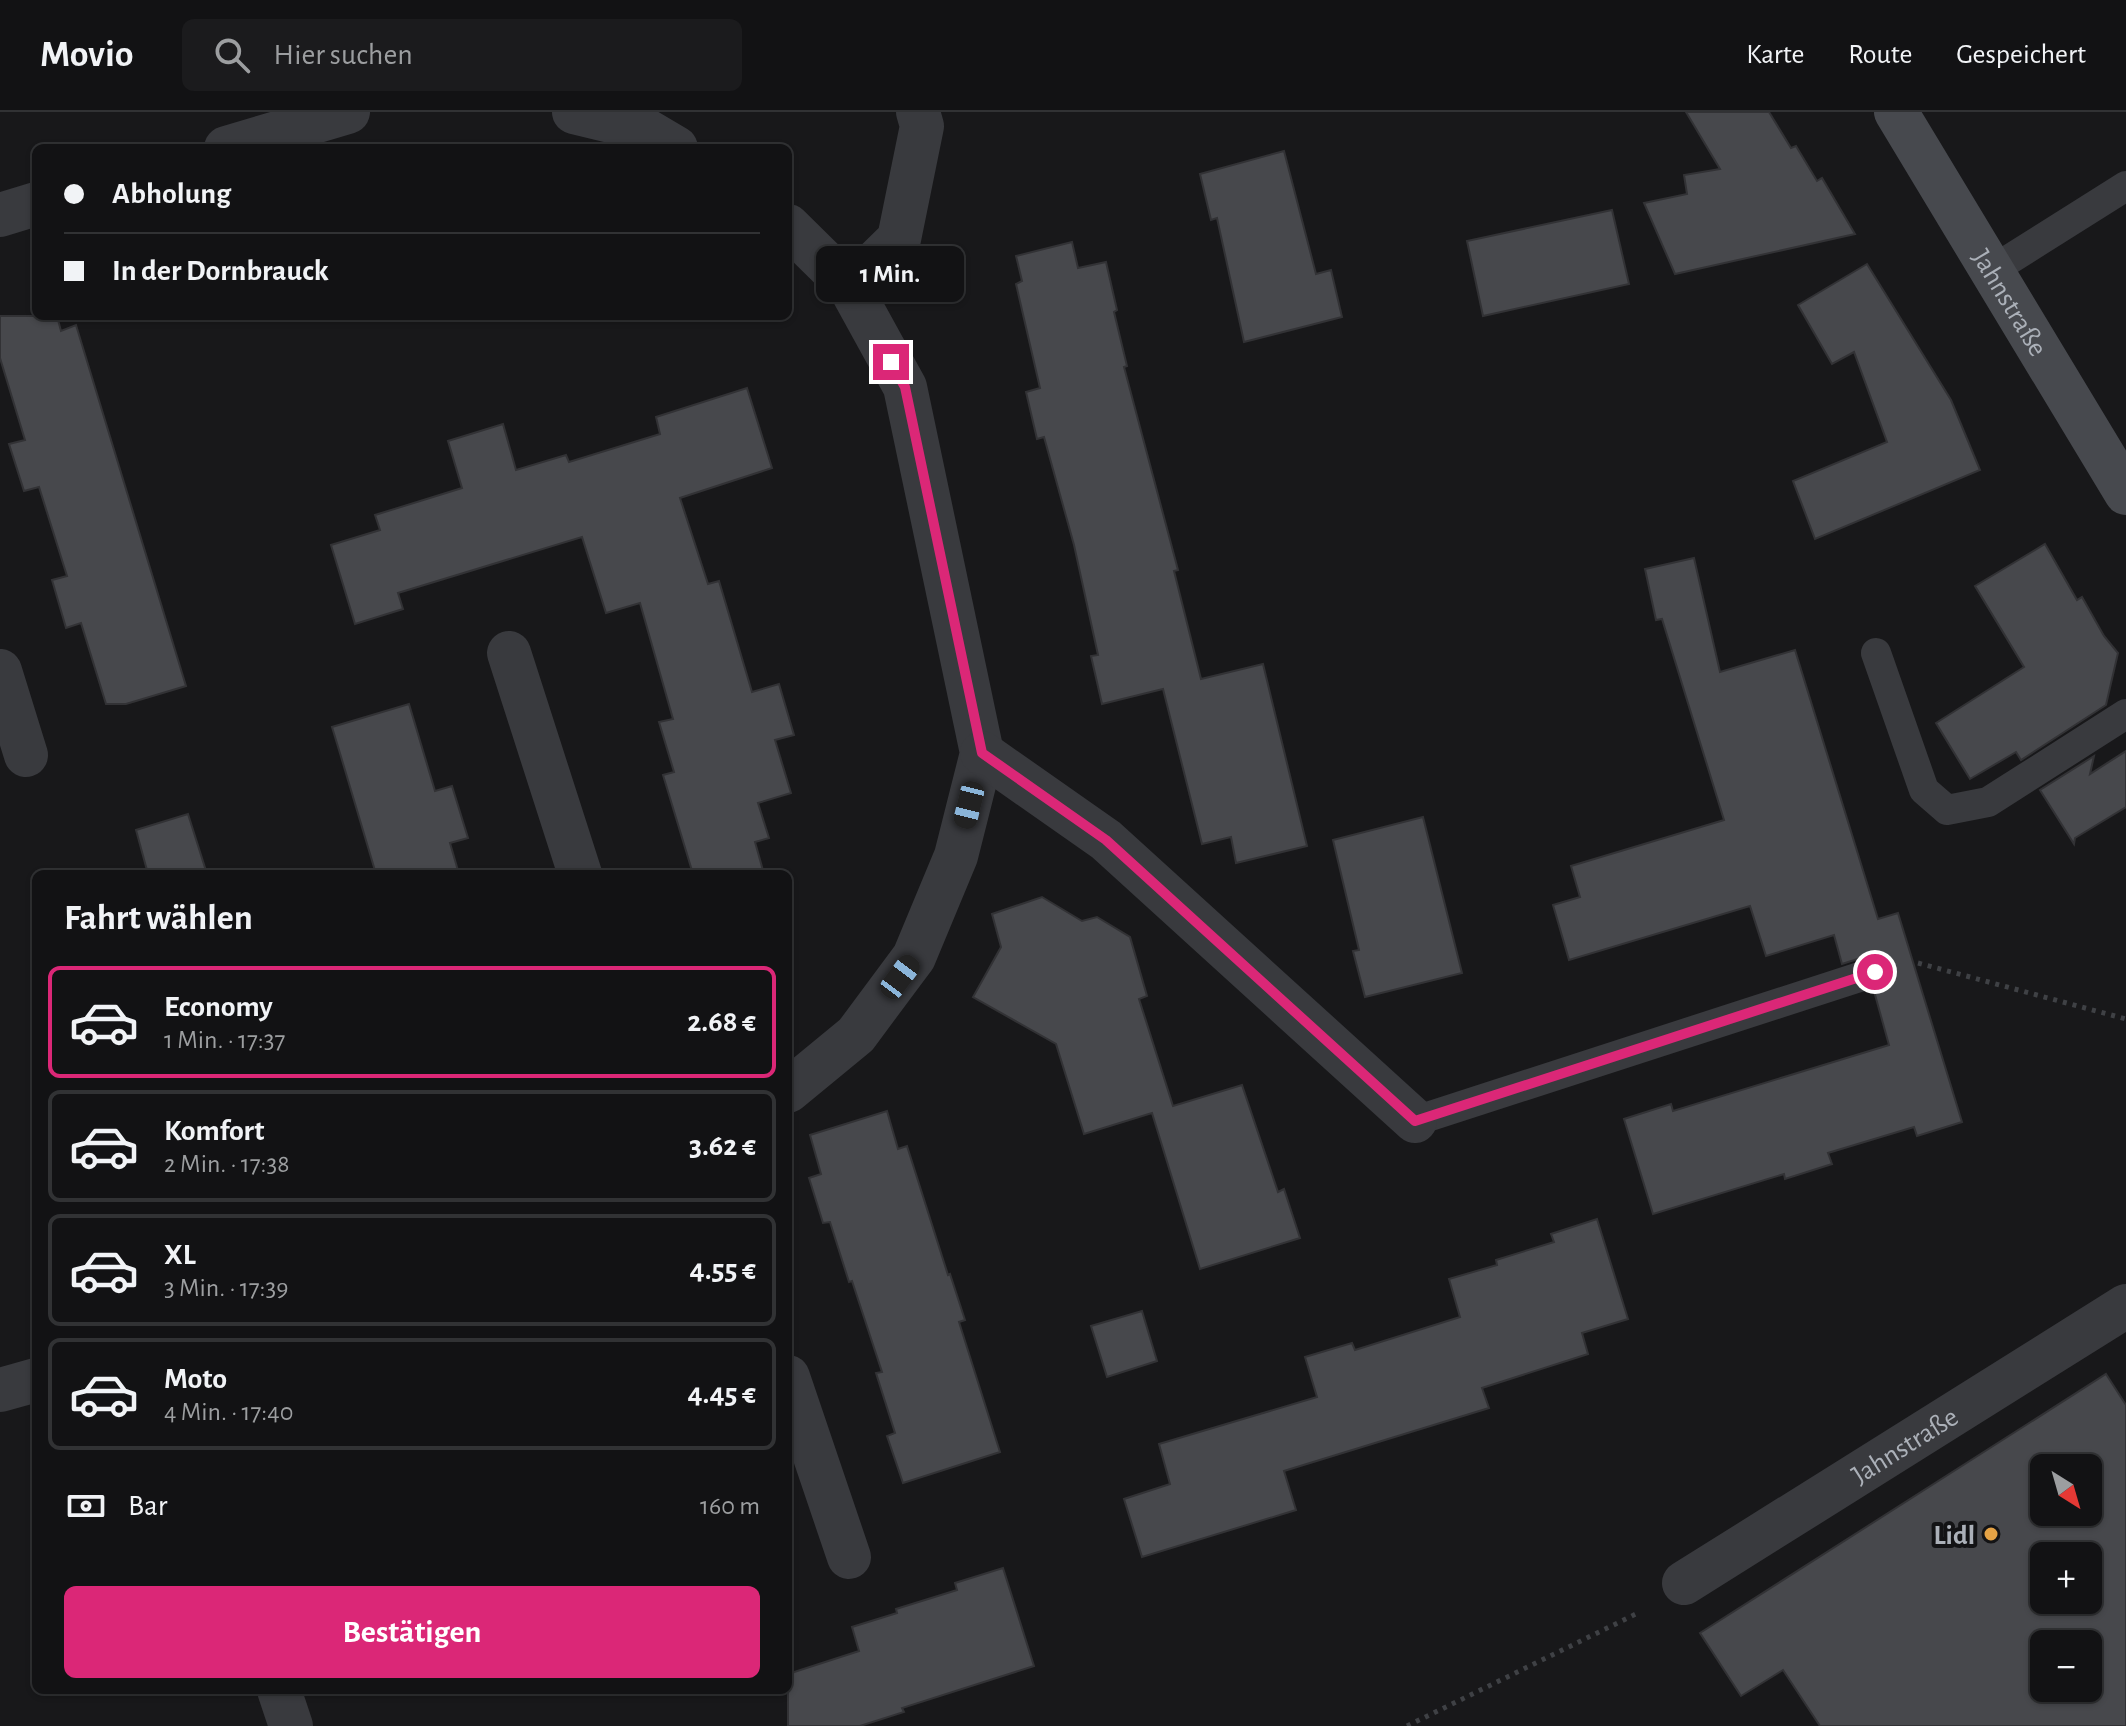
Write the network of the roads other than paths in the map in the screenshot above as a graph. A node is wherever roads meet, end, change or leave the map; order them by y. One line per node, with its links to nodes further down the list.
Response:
1 (348, 112): 5 (street)
2 (574, 112): 6 (street)
3 (918, 112): 12 (street)
4 (1896, 112): 11 (main road, Jahnstraße)
5 (240, 144)
6 (669, 144)
7 (2126, 186): 11 (lane)
8 (32, 205): 9 (street)
9 (0, 215)
10 (792, 230): 12 (street)
11 (1991, 271): 13 (main road, Jahnstraße)
12 (850, 287): 18 (street)
13 (2126, 493)
14 (509, 653): 20 (street)
15 (1876, 653): 17 (lane)
16 (0, 671): 19 (street)
17 (2126, 714)
18 (982, 753): 22 (street); 23 (street)
19 (26, 755)
20 (579, 870)
21 (1875, 972): 23 (lane)
22 (792, 1088)
23 (1415, 1121)
24 (2126, 1306): 29 (street, Jahnstraße)
25 (32, 1381): 27 (street)
26 (792, 1389): 28 (street)
27 (0, 1390)
28 (849, 1557)
29 (1684, 1583)
30 (280, 1694): 31 (street)
31 (291, 1726)

